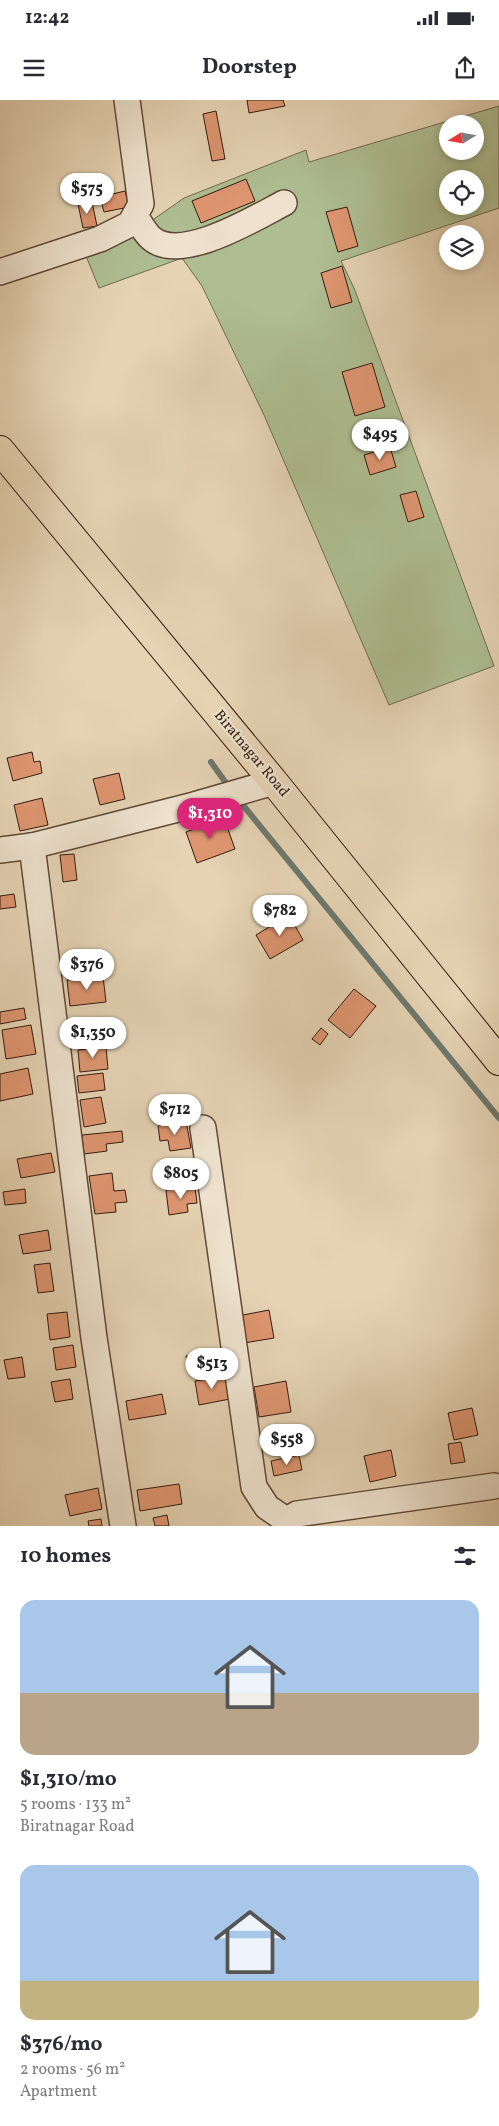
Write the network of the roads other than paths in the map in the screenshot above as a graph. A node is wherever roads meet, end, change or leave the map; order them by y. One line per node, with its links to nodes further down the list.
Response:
1 (127, 100): 3 (street)
2 (284, 203): 3 (street)
3 (135, 216): 4 (street)
4 (0, 272)
5 (0, 450): 6 (main road, Biratnagar Road)
6 (274, 782): 7 (street); 9 (main road, Biratnagar Road)
7 (32, 846): 8 (street); 13 (street)
8 (0, 850)
9 (499, 1061)
10 (203, 1128): 12 (street)
11 (494, 1486): 12 (street)
12 (289, 1524)
13 (123, 1526)

